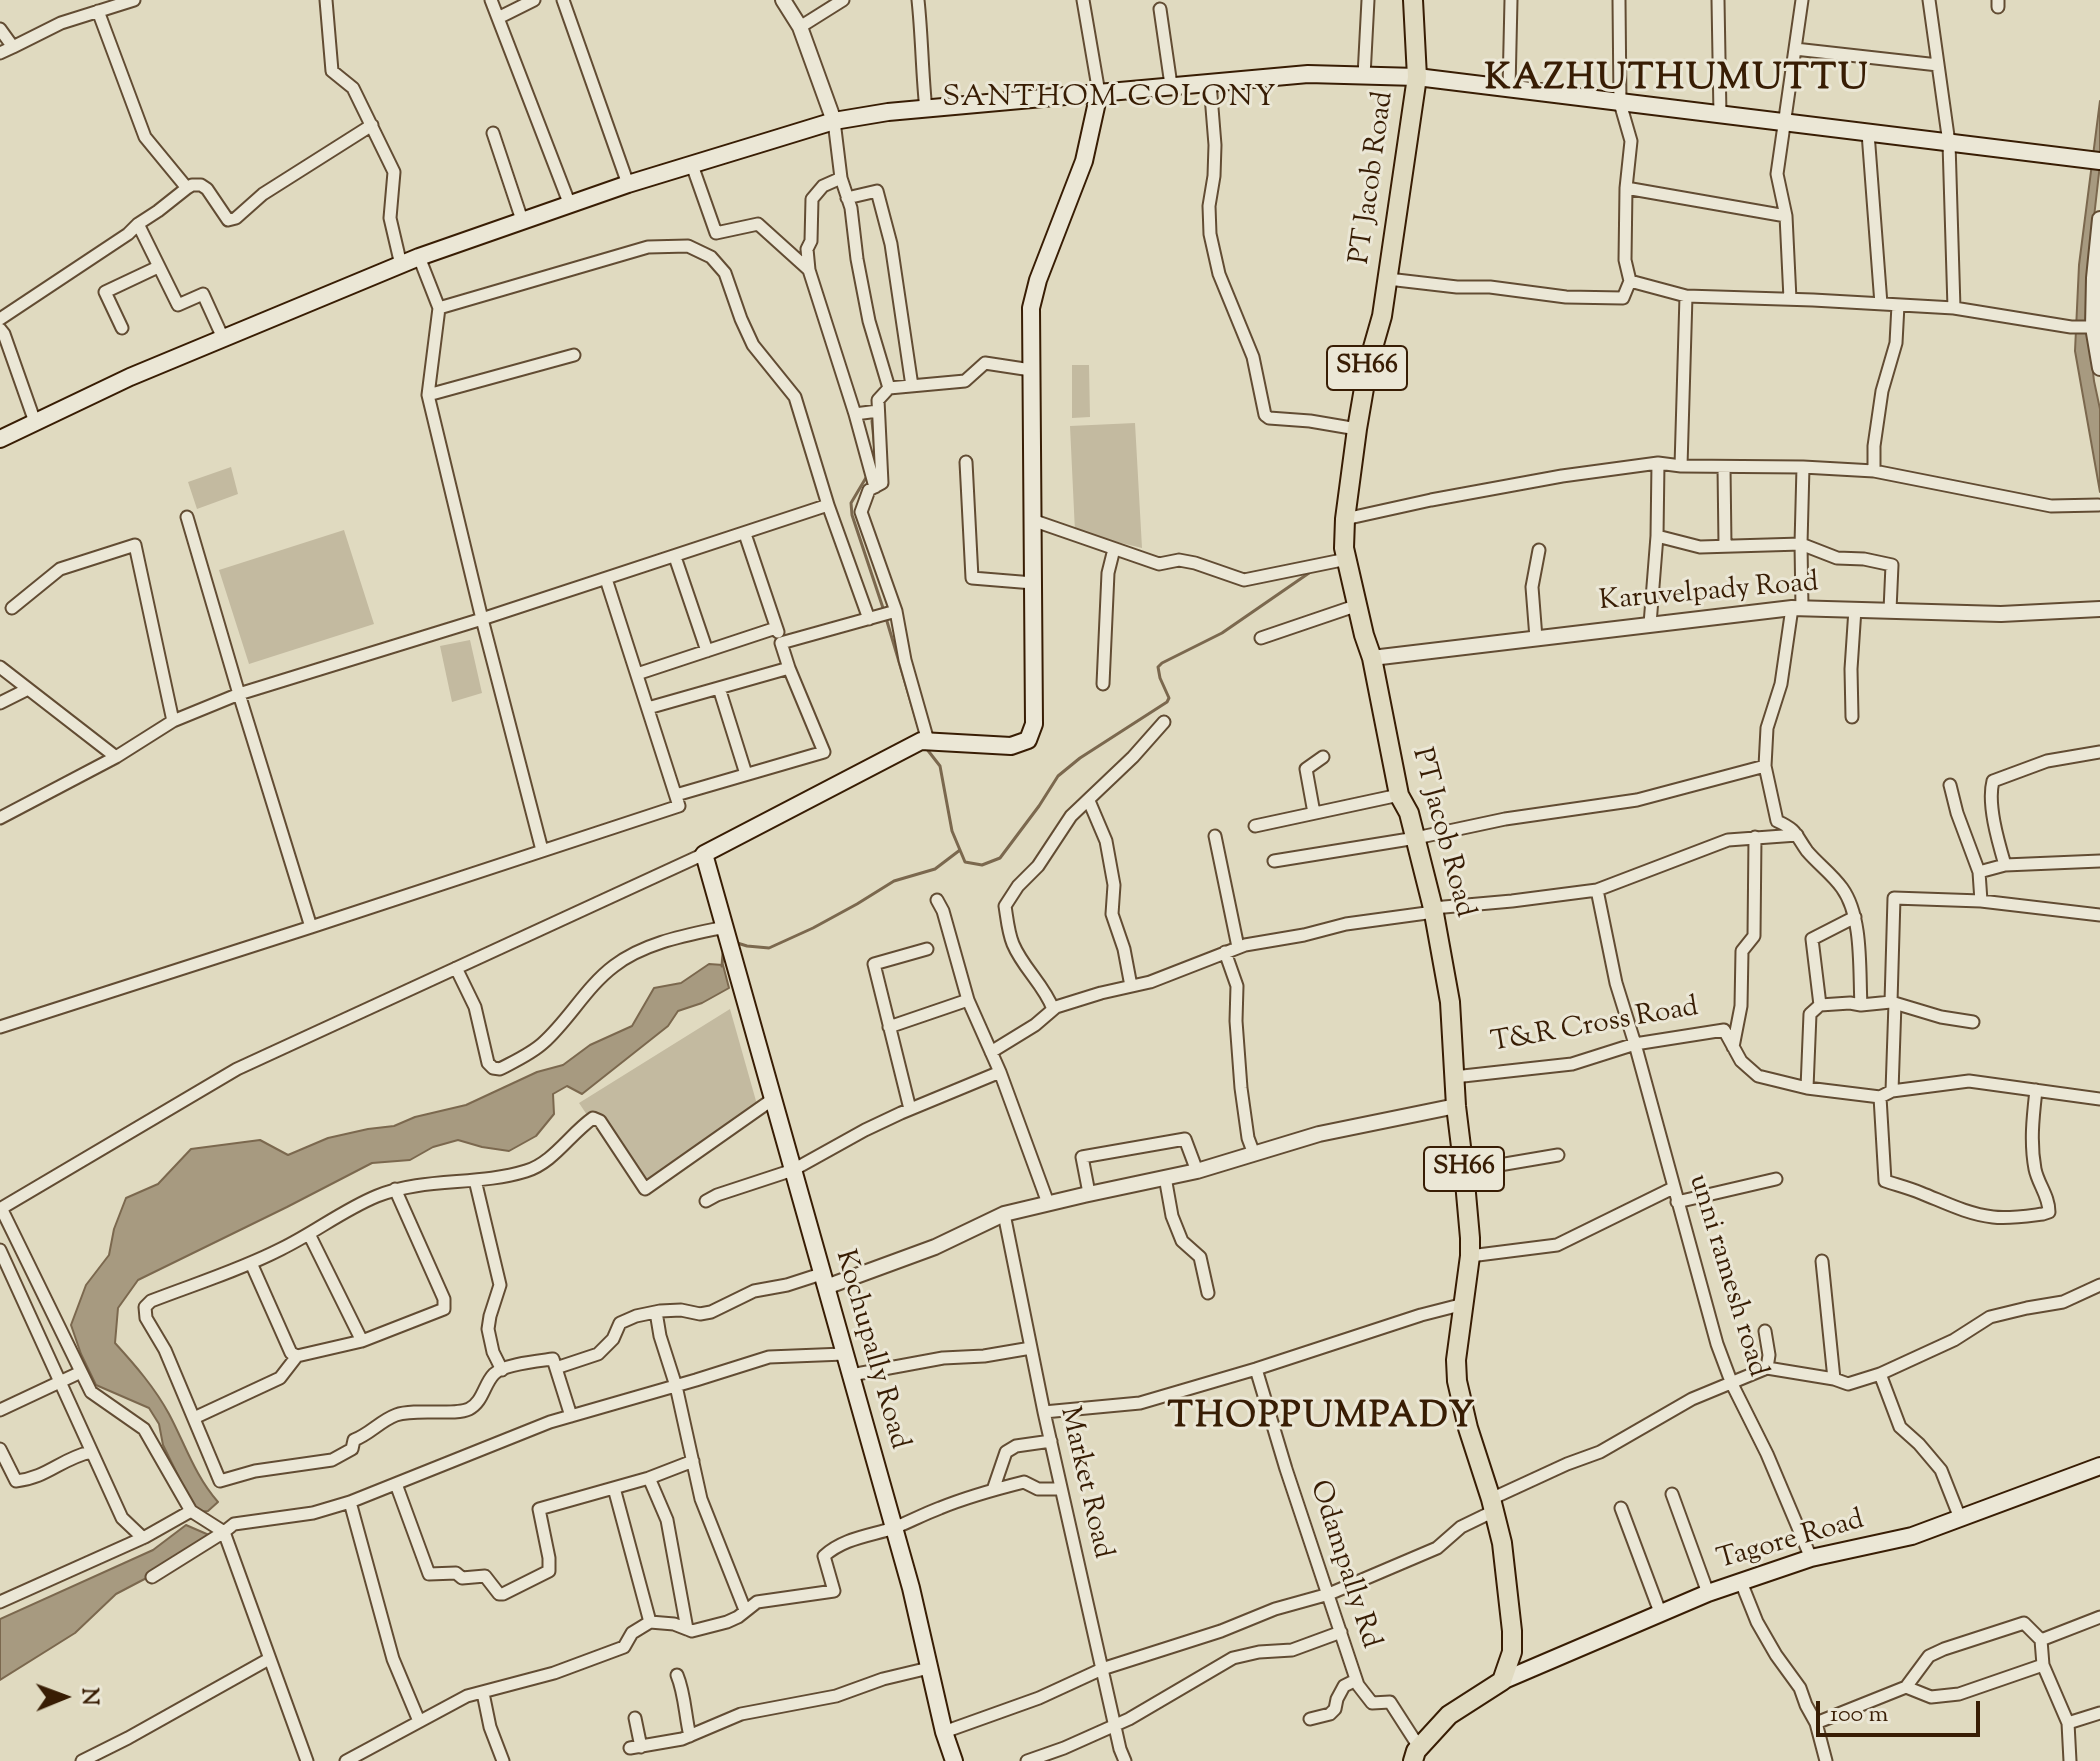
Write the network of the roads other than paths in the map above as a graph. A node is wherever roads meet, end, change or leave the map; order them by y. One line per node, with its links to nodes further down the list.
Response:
1 (134, 0): 19 (street)
2 (341, 0): 17 (street)
3 (491, 0): 20 (street)
4 (534, 0): 20 (street)
5 (563, 0): 45 (street)
6 (783, 0): 21 (street)
7 (843, 0): 21 (street)
8 (918, 0): 34 (street)
9 (1083, 0): 32 (street)
10 (1368, 0): 27 (street)
11 (1413, 0): 28 (main road, PT Jacob Road / SH66)
12 (1511, 0): 31 (street)
13 (1619, 0): 33 (street)
14 (1718, 0): 35 (street)
15 (1802, 0): 24 (street)
16 (1929, 0): 26 (street)
17 (327, 4): 38 (street)
18 (1160, 9): 30 (street)
19 (98, 11): 23 (street); 46 (street)
20 (498, 18): 49 (street)
21 (800, 27): 36 (street)
22 (0, 29): 23 (street)
23 (13, 47): 25 (street)
24 (1795, 49): 26 (street); 37 (street)
25 (0, 53)
26 (1938, 65): 41 (street)
27 (1364, 76): 28 (main road); 29 (main road)
28 (1417, 77): 31 (main road); 58 (main road, PT Jacob Road / SH66)
29 (1210, 83): 30 (main road); 81 (street)
30 (1171, 85): 32 (main road)
31 (1509, 89): 33 (main road)
32 (1099, 93): 34 (main road); 74 (main road)
33 (1620, 103): 35 (main road); 47 (street)
34 (926, 110): 36 (main road)
35 (1720, 115): 37 (main road)
36 (834, 121): 43 (main road); 44 (street)
37 (1785, 123): 40 (main road); 50 (street)
38 (372, 125): 46 (street); 55 (street)
39 (493, 133): 52 (street)
40 (1868, 133): 41 (main road); 63 (street)
41 (1949, 143): 42 (main road); 66 (street)
42 (2094, 161)
43 (692, 165): 45 (main road); 57 (street)
44 (841, 178): 48 (street); 57 (street)
45 (628, 184): 49 (main road)
46 (187, 188): 53 (street)
47 (1626, 188): 50 (street); 60 (street)
48 (847, 198): 75 (street); 76 (street)
49 (570, 205): 52 (main road)
50 (1786, 216): 62 (street)
51 (2100, 219): 59 (street)
52 (522, 220): 54 (main road)
53 (138, 224): 56 (street); 67 (street)
54 (419, 257): 55 (main road); 65 (street)
55 (401, 265): 71 (main road)
56 (158, 267): 69 (street); 71 (street)
57 (809, 270): 79 (street)
58 (1388, 279): 60 (street); 81 (main road, PT Jacob Road / SH66)
59 (2097, 279): 68 (street)
60 (1630, 281): 61 (street)
61 (1686, 296): 62 (street); 85 (street)
62 (1790, 299): 63 (street)
63 (1881, 304): 64 (street)
64 (1898, 305): 66 (street); 88 (street)
65 (439, 308): 77 (street); 90 (street)
66 (1954, 308): 68 (street)
67 (0, 319)
68 (2093, 327): 73 (street)
69 (122, 328)
70 (0, 329): 80 (street)
71 (223, 338): 80 (main road)
72 (574, 355): 77 (street)
73 (2100, 368)
74 (1031, 370): 75 (street); 94 (main road)
75 (912, 386): 76 (street)
76 (889, 388): 78 (street)
77 (428, 395): 112 (street)
78 (878, 411): 79 (street); 89 (street)
79 (855, 414): 89 (street)
80 (35, 422): 82 (main road)
81 (1357, 429): 93 (main road, PT Jacob Road / SH66)
82 (0, 439)
83 (966, 462): 104 (street)
84 (1658, 463): 85 (street); 93 (street); 96 (street)
85 (1681, 466): 86 (street)
86 (1724, 467): 87 (street); 98 (street)
87 (1803, 467): 88 (street); 97 (street)
88 (1874, 471): 91 (street)
89 (875, 487): 111 (street)
90 (828, 505): 95 (street); 113 (street)
91 (2098, 505)
92 (187, 517): 127 (street)
93 (1345, 519): 102 (main road, PT Jacob Road / SH66)
94 (1032, 520): 99 (street); 104 (main road)
95 (745, 534): 101 (street); 115 (street)
96 (1657, 536): 98 (street); 114 (street)
97 (1801, 544): 98 (street); 107 (street); 110 (street)
98 (1725, 545)
99 (1114, 549): 102 (street); 124 (street)
100 (1539, 550): 117 (street)
101 (675, 557): 103 (street); 119 (street)
102 (1347, 559): 105 (main road, PT Jacob Road / SH66)
103 (606, 579): 112 (street); 123 (street)
104 (1033, 583): 133 (main road)
105 (1358, 605): 116 (street); 120 (main road, PT Jacob Road / SH66)
106 (12, 608): 131 (street)
107 (1797, 608): 108 (street, Karuvelpady Road); 114 (street, Karuvelpady Road); 137 (street)
108 (1855, 609): 110 (street, Karuvelpady Road); 130 (street)
109 (2100, 609): 110 (street, Karuvelpady Road)
110 (1890, 610)
111 (896, 611): 113 (street); 133 (street)
112 (482, 619): 127 (street); 150 (street)
113 (869, 619): 118 (street)
114 (1650, 624): 117 (street, Karuvelpady Road)
115 (776, 628): 118 (street); 119 (street)
116 (1261, 638)
117 (1536, 638): 120 (street, Karuvelpady Road)
118 (781, 643): 122 (street)
119 (707, 651): 123 (street)
120 (1372, 658): 141 (main road, PT Jacob Road / SH66)
121 (0, 667): 126 (street)
122 (789, 668): 125 (street); 138 (street)
123 (637, 674): 129 (street)
124 (1103, 684)
125 (719, 688): 129 (street); 138 (street)
126 (28, 689): 128 (street); 135 (street)
127 (239, 694): 131 (street); 162 (street)
128 (0, 703)
129 (648, 708): 140 (street)
130 (1852, 717)
131 (173, 721): 135 (street)
132 (1164, 722): 142 (street)
133 (925, 741): 151 (main road)
134 (2100, 752): 154 (street)
135 (116, 757): 144 (street)
136 (1323, 757): 143 (street)
137 (1765, 766): 146 (street); 149 (street)
138 (746, 774): 140 (street)
139 (1950, 785): 155 (street)
140 (676, 795): 150 (street)
141 (1399, 795): 143 (street); 149 (main road, PT Jacob Road / SH66)
142 (1089, 801): 168 (street); 173 (street)
143 (1314, 813): 145 (street)
144 (0, 818)
145 (1255, 826)
146 (1797, 835): 148 (street); 161 (street)
147 (1215, 836): 164 (street)
148 (1755, 837): 156 (street); 178 (street)
149 (1416, 838): 152 (street); 159 (main road, PT Jacob Road / SH66)
150 (542, 850): 162 (street)
151 (704, 854): 163 (main road); 167 (street)
152 (1274, 861)
153 (2100, 861): 154 (street)
154 (2005, 865): 155 (street)
155 (1979, 872): 158 (street)
156 (1597, 890): 159 (street); 177 (street, unni ramesh road)
157 (937, 900): 169 (street)
158 (1981, 901): 160 (street); 170 (street)
159 (1433, 910): 164 (street); 181 (main road, PT Jacob Road / SH66)
160 (2100, 915)
161 (1855, 917): 171 (street); 172 (street)
162 (311, 927): 175 (street)
163 (725, 927): 167 (street); 186 (main road, Kochupally Road)
164 (1238, 947): 166 (street)
165 (927, 949): 176 (street)
166 (1225, 952): 168 (street); 190 (street)
167 (456, 968): 204 (street)
168 (1131, 986): 173 (street)
169 (968, 1000): 176 (street); 179 (street)
170 (1893, 1003): 172 (street); 174 (street); 184 (street)
171 (1820, 1005): 172 (street); 182 (street)
172 (1861, 1005)
173 (1053, 1009): 179 (street)
174 (1973, 1022)
175 (0, 1027)
176 (889, 1027): 189 (street)
177 (1635, 1044): 178 (street, T&R Cross Road); 181 (street, T&R Cross Road); 198 (street, unni ramesh road)
178 (1733, 1047): 182 (street, T&R Cross Road)
179 (991, 1052): 180 (street)
180 (1000, 1072): 189 (street); 203 (street)
181 (1454, 1077): 188 (main road, PT Jacob Road / SH66)
182 (1807, 1088): 185 (street, T&R Cross Road)
183 (2036, 1090): 184 (street); 185 (street); 187 (street)
184 (1892, 1091): 185 (street)
185 (1880, 1097)
186 (773, 1099): 192 (main road, Kochupally Road); 197 (street)
187 (2100, 1099)
188 (1456, 1106): 190 (street); 194 (main road, PT Jacob Road / SH66)
189 (910, 1109): 192 (street)
190 (1254, 1154): 193 (street)
191 (1558, 1155): 194 (street)
192 (793, 1170): 201 (street); 213 (main road, Kochupally Road)
193 (1197, 1171): 195 (street); 200 (street)
194 (1464, 1171): 210 (main road, PT Jacob Road / SH66)
195 (1165, 1177): 200 (street); 215 (street)
196 (1776, 1179): 202 (street)
197 (475, 1180): 199 (street); 226 (street)
198 (1673, 1188): 202 (street, unni ramesh road); 210 (street)
199 (395, 1189): 206 (street); 219 (street)
200 (1089, 1193): 203 (street)
201 (706, 1201)
202 (1677, 1202): 232 (street, unni ramesh road)
203 (1048, 1203): 205 (street)
204 (0, 1209): 207 (street)
205 (1004, 1214): 213 (street); 220 (street, Market Road)
206 (309, 1234): 212 (street); 219 (street)
207 (14, 1237): 208 (street); 227 (street)
208 (0, 1242)
209 (0, 1250): 231 (street)
210 (1470, 1256): 216 (main road, PT Jacob Road / SH66)
211 (1822, 1261): 230 (street)
212 (251, 1263): 222 (street); 237 (street)
213 (824, 1281): 217 (street); 221 (main road, Kochupally Road)
214 (2100, 1285): 228 (street)
215 (1208, 1293)
216 (1464, 1304): 225 (street); 250 (main road, PT Jacob Road / SH66)
217 (656, 1312): 223 (street); 233 (street)
218 (1765, 1331): 224 (street)
219 (362, 1341): 222 (street)
220 (1031, 1348): 229 (street); 235 (street, Market Road)
221 (844, 1354): 229 (main road, Kochupally Road); 233 (street)
222 (297, 1356): 237 (street)
223 (556, 1368): 226 (street); 236 (street)
224 (1767, 1368): 230 (street); 232 (street)
225 (1256, 1369): 235 (street); 261 (street, Odampally Rd)
226 (502, 1370): 237 (street)
227 (81, 1372): 231 (street); 252 (street)
228 (1880, 1374): 230 (street); 253 (street)
229 (851, 1375): 254 (main road, Kochupally Road)
230 (1834, 1379)
231 (61, 1381): 234 (street); 240 (street)
232 (1732, 1384): 250 (street); 257 (street, unni ramesh road)
233 (676, 1386): 236 (street); 241 (street)
234 (0, 1410)
235 (1044, 1412): 238 (street, Market Road)
236 (571, 1416): 244 (street)
237 (194, 1418)
238 (1051, 1441): 246 (street, Market Road); 247 (street)
239 (0, 1449): 240 (street)
240 (91, 1452): 256 (street)
241 (693, 1461): 243 (street); 263 (street)
242 (2100, 1466): 253 (main road, Tagore Road)
243 (649, 1478): 245 (street); 267 (street)
244 (396, 1484): 245 (street); 249 (street)
245 (614, 1488): 266 (street)
246 (1061, 1489): 247 (street); 273 (street, Market Road)
247 (993, 1490): 254 (street)
248 (1672, 1494): 260 (street)
249 (350, 1502): 255 (street); 282 (street)
250 (1492, 1505): 261 (street); 276 (main road, PT Jacob Road / SH66)
251 (1621, 1508): 264 (street)
252 (195, 1514): 255 (street); 256 (street)
253 (1960, 1518): 257 (main road, Tagore Road)
254 (893, 1528): 263 (street); 272 (main road, Kochupally Road)
255 (221, 1531): 258 (street); 270 (street)
256 (143, 1538): 262 (street)
257 (1811, 1558): 259 (main road, Tagore Road)
258 (152, 1577)
259 (1741, 1582): 260 (main road, Tagore Road); 283 (street)
260 (1708, 1593): 264 (main road, Tagore Road)
261 (1329, 1594): 268 (street, Odampally Rd); 273 (street)
262 (0, 1602)
263 (745, 1610): 267 (street)
264 (1660, 1612): 276 (main road, Tagore Road)
265 (2100, 1617): 269 (street)
266 (650, 1622): 267 (street); 278 (street)
267 (687, 1629)
268 (1341, 1632): 275 (street, Odampally Rd); 285 (street)
269 (2041, 1640): 271 (street); 277 (street)
270 (269, 1659): 290 (street); 291 (street)
271 (2043, 1665): 277 (street); 284 (street)
272 (929, 1668): 286 (main road, Kochupally Road); 287 (street)
273 (1102, 1669): 285 (street, Market Road); 286 (street)
274 (677, 1675): 287 (street)
275 (1356, 1680): 281 (street); 288 (street, Odampally Rd)
276 (1502, 1681): 288 (main road)
277 (1906, 1687): 283 (street)
278 (483, 1693): 282 (street); 293 (street)
279 (2100, 1713): 284 (street)
280 (635, 1718): 287 (street)
281 (1310, 1719)
282 (419, 1721): 292 (street)
283 (1816, 1723): 297 (street)
284 (2068, 1723): 298 (street)
285 (1114, 1725): 295 (street); 296 (street, Market Road)
286 (944, 1732): 289 (main road, Kochupally Road)
287 (690, 1736)
288 (1416, 1754)
289 (952, 1758): 294 (main road)
290 (82, 1761)
291 (307, 1761)
292 (346, 1761)
293 (503, 1761)
294 (934, 1761)
295 (1027, 1761)
296 (1125, 1761)
297 (1826, 1761)
298 (2070, 1761)

